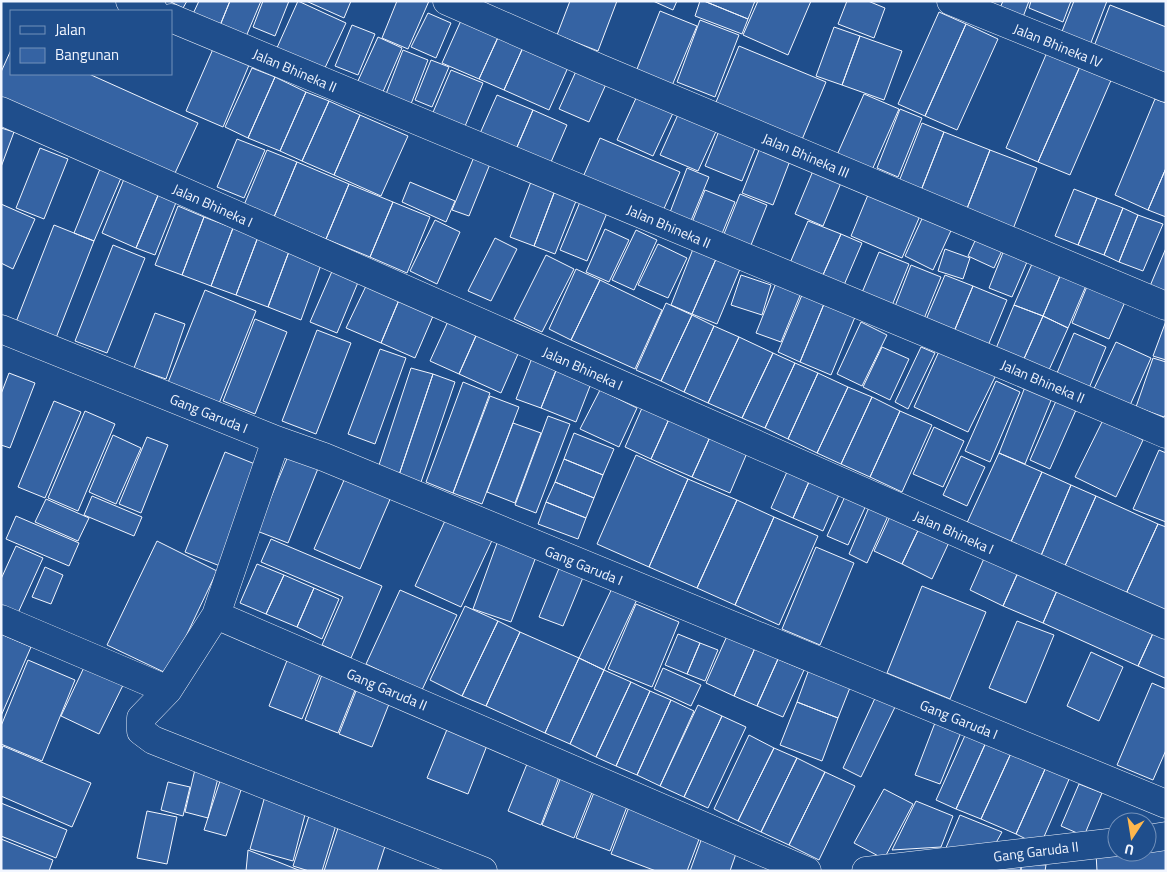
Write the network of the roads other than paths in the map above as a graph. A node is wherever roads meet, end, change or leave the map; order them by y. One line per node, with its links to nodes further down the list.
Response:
1 (130, 1): 4 (street)
2 (447, 1): 8 (street, Jalan Bhineka III)
3 (951, 1): 6 (street, Jalan Bhineka IV)
4 (152, 10)
5 (172, 18): 10 (street, Jalan Bhineka II)
6 (1166, 88)
7 (1, 111): 14 (street, Jalan Bhineka I)
8 (1166, 306)
9 (1, 329): 11 (street, Gang Garuda I)
10 (1166, 434)
11 (276, 440): 12 (street); 16 (street, Gang Garuda I)
12 (216, 615): 15 (street); 19 (street, Gang Garuda II)
13 (1, 618): 15 (street)
14 (1166, 625)
15 (168, 690): 18 (street)
16 (1166, 804)
17 (1107, 843): 20 (street, Gang Garuda II)
18 (483, 871)
19 (807, 871)
20 (866, 871)

